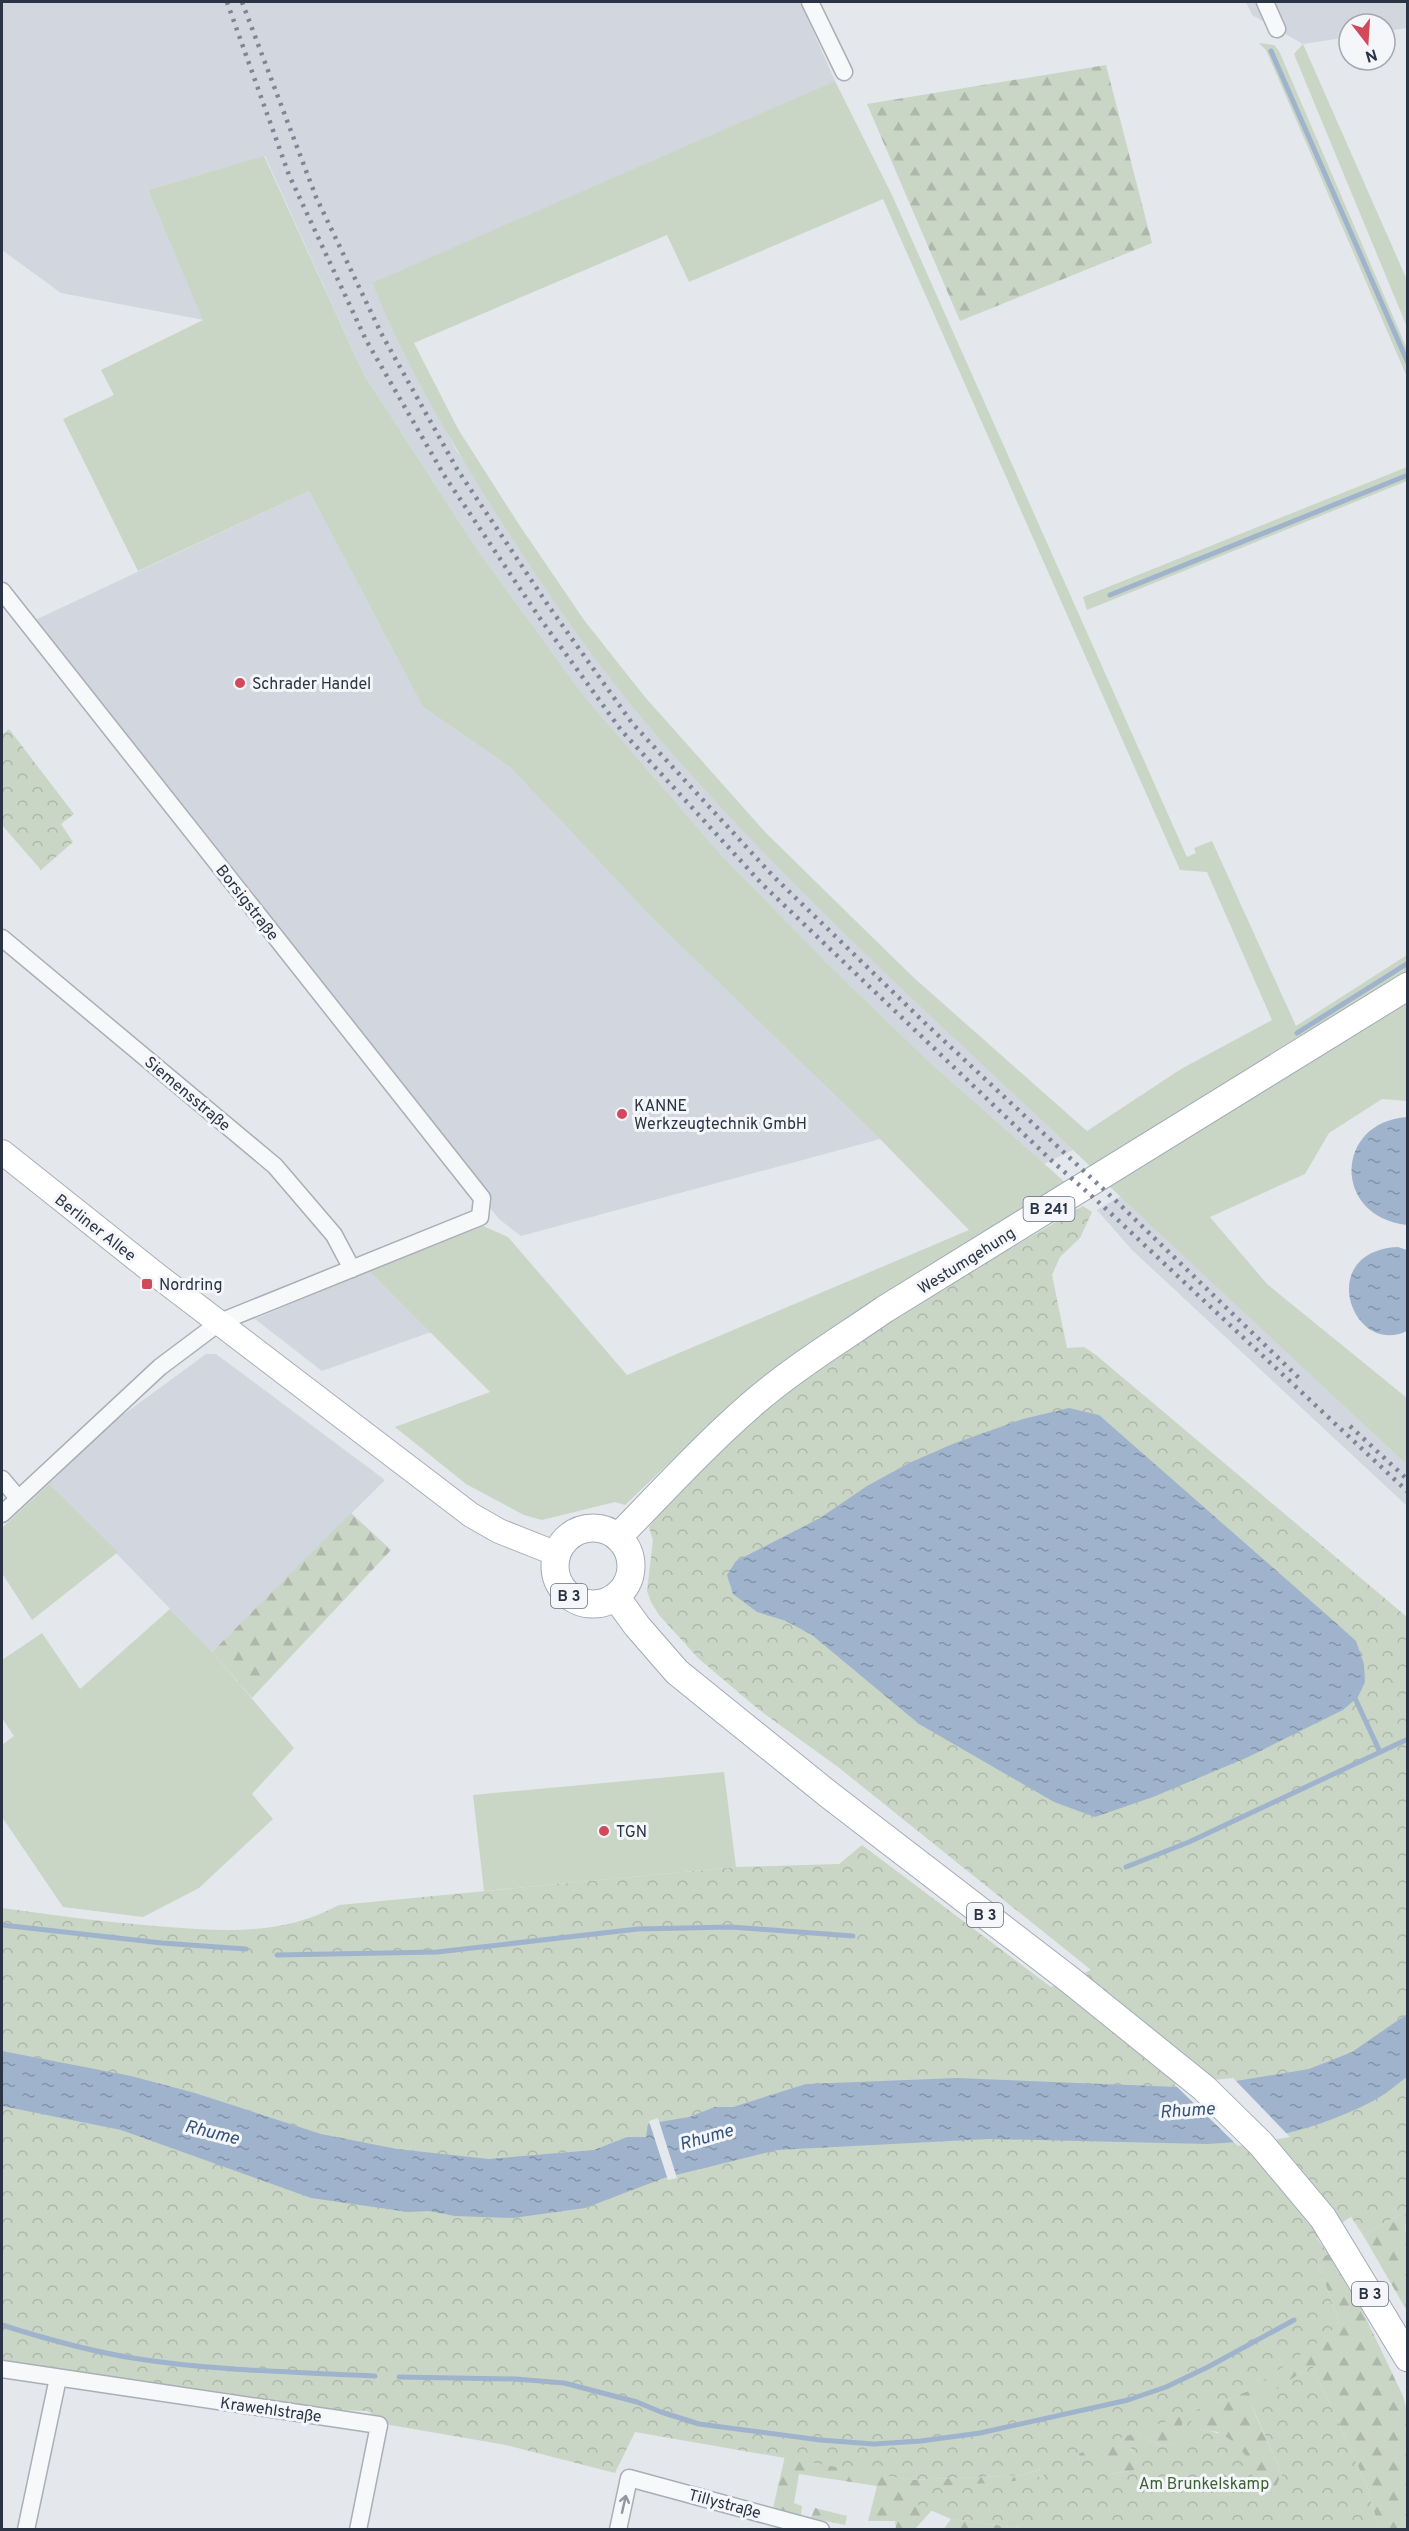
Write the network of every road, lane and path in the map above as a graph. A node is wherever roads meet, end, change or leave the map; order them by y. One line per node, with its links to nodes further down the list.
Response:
1 (810, 2): 4 (street)
2 (1265, 2): 3 (street)
3 (1277, 29)
4 (843, 72)
5 (5, 602): 9 (street, Borsigstraße)
6 (2, 938): 9 (street, Siemensstraße)
7 (1407, 986): 14 (main road, Westumgehung / B 241)
8 (2, 1152): 10 (main road, Berliner Allee)
9 (352, 1269): 10 (street)
10 (220, 1322): 12 (street); 15 (main road, Berliner Allee)
11 (2, 1479): 12 (street)
12 (18, 1498): 13 (street)
13 (2, 1514)
14 (618, 1537): 15 (main road); 16 (main road)
15 (557, 1554): 16 (main road, B 3)
16 (616, 1597): 17 (main road, B 3)
17 (1407, 2358)
18 (2, 2369): 19 (street)
19 (58, 2378): 20 (street); 21 (street, Krawehlstraße)
20 (26, 2529)
21 (358, 2529)
22 (618, 2529): 23 (street, Tillystraße, one-way to 23)
23 (821, 2529)

